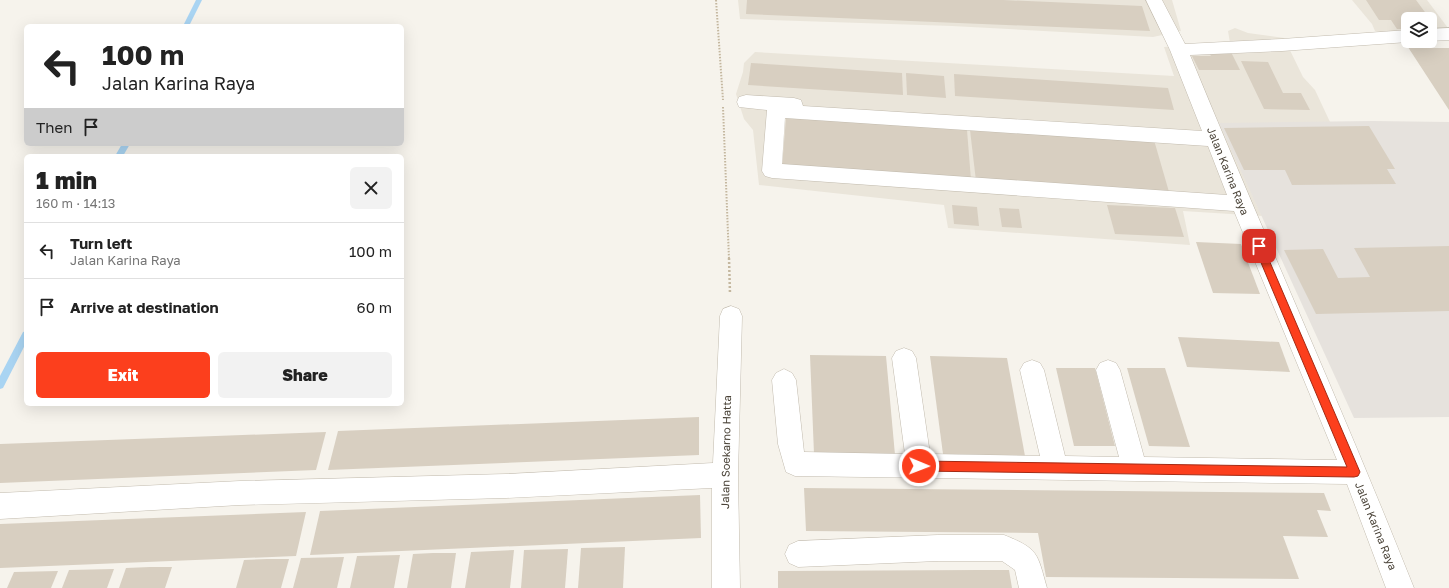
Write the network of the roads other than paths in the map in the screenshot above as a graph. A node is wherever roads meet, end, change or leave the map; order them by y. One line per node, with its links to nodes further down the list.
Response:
1 (1154, 0): 5 (street, Jalan Karina Raya)
2 (1449, 34): 3 (street)
3 (1437, 35)
4 (1401, 36): 5 (street)
5 (1179, 50): 7 (street, Jalan Karina Raya)
6 (746, 102): 7 (street)
7 (1211, 132): 8 (street, Jalan Karina Raya); 8 (street)
8 (1241, 204): 17 (street, Jalan Karina Raya)
9 (731, 316): 18 (street, Jalan Soekarno Hatta)
10 (904, 358): 14 (street)
11 (1032, 370): 15 (street)
12 (1108, 370): 16 (street)
13 (784, 380): 14 (street)
14 (919, 466): 15 (street)
15 (1054, 468): 16 (street)
16 (1135, 469): 17 (street)
17 (1354, 472): 23 (street, Jalan Karina Raya)
18 (725, 475): 19 (street); 21 (street, Jalan Soekarno Hatta)
19 (0, 506)
20 (798, 554): 22 (street)
21 (726, 588)
22 (1033, 588)
23 (1400, 588)

